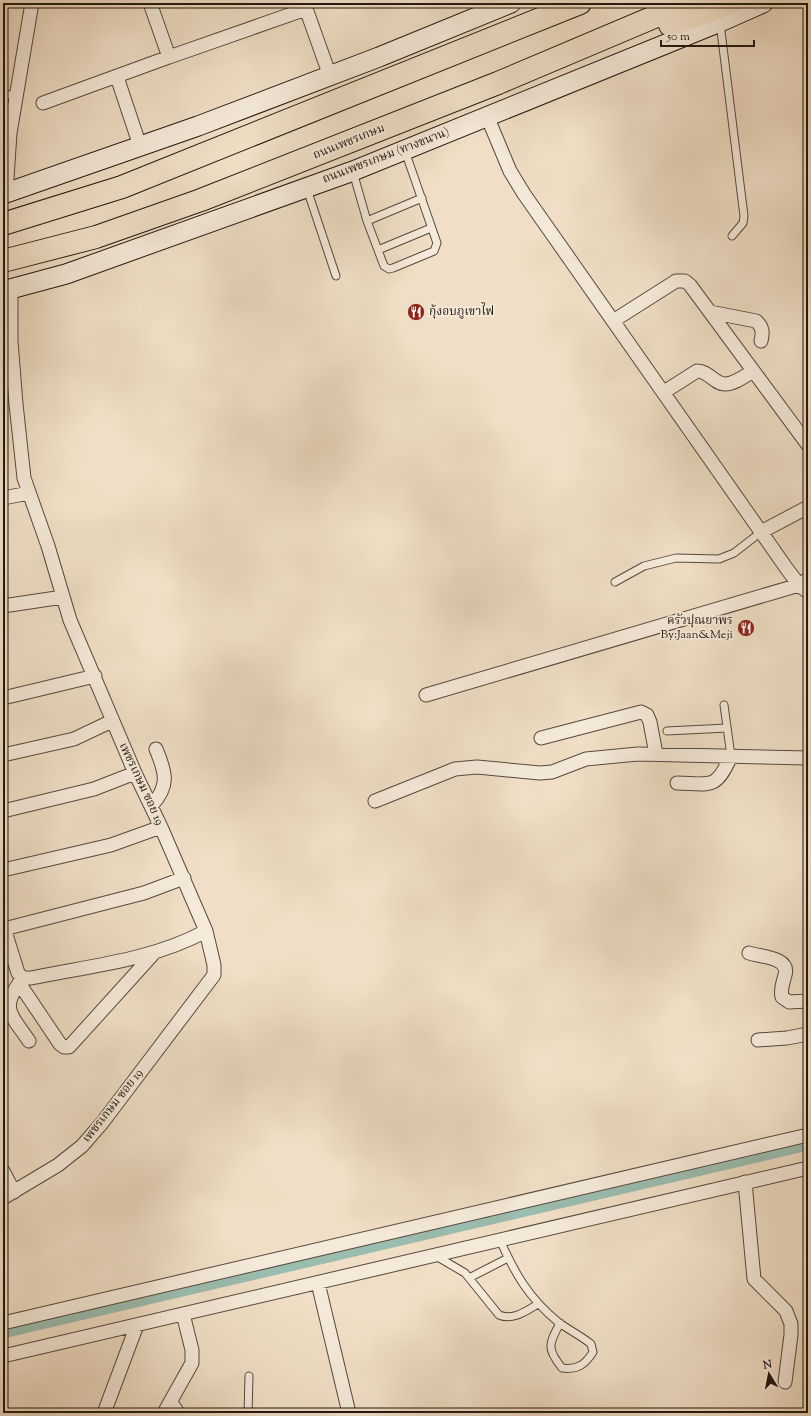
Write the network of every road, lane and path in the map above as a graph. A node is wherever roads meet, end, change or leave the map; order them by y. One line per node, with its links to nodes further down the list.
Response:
1 (32, 3): 19 (street)
2 (150, 3): 14 (street)
3 (558, 3): 12 (highway)
4 (580, 3): 12 (highway)
5 (687, 3): 15 (highway, ถนนเพชรเกษม)
6 (731, 3): 15 (highway)
7 (763, 3): 10 (main road, ถนนเพชรเกษม (ทางขนาน))
8 (501, 5): 16 (main road)
9 (305, 6): 14 (street); 16 (street)
10 (720, 22): 21 (main road, ถนนเพชรเกษม (ทางขนาน)); 31 (lane)
11 (3, 29): 13 (lane)
12 (478, 43): 29 (highway)
13 (3, 45)
14 (169, 57): 17 (street)
15 (530, 69): 32 (highway, ถนนเพชรเกษม)
16 (330, 76): 22 (main road)
17 (117, 77): 20 (street); 22 (street)
18 (3, 94): 19 (lane)
19 (16, 96): 26 (street)
20 (43, 103)
21 (487, 116): 23 (main road, ถนนเพชรเกษม (ทางขนาน)); 38 (street)
22 (140, 146): 26 (main road)
23 (405, 150): 24 (main road, ถนนเพชรเกษม (ทางขนาน)); 27 (lane)
24 (353, 171): 25 (main road, ถนนเพชรเกษม (ทางขนาน)); 28 (lane)
25 (306, 187): 35 (lane); 36 (main road, ถนนเพชรเกษม (ทางขนาน))
26 (4, 193)
27 (422, 198): 28 (lane); 30 (lane)
28 (368, 221): 33 (lane)
29 (3, 224)
30 (431, 228): 33 (lane); 33 (lane)
31 (732, 236)
32 (96, 237): 34 (highway, ถนนเพชรเกษม); 36 (highway)
33 (378, 250)
34 (3, 261)
35 (336, 276)
36 (6, 284): 41 (street, เพชรเกษม ซอย 19)
37 (710, 312): 38 (street); 39 (street); 40 (street)
38 (613, 321): 42 (street)
39 (761, 340)
40 (753, 371): 42 (street); 43 (street)
41 (9, 384): 44 (street, เพชรเกษม ซอย 19)
42 (664, 392): 47 (street)
43 (808, 445)
44 (29, 494): 45 (street); 50 (street, เพชรเกษม ซอย 19)
45 (3, 498)
46 (808, 507): 47 (street)
47 (761, 532): 48 (lane); 49 (street)
48 (615, 582)
49 (805, 585): 53 (street)
50 (63, 597): 51 (street); 52 (street, เพชรเกษม ซอย 19)
51 (3, 606)
52 (95, 676): 54 (street); 56 (street, เพชรเกษม ซอย 19)
53 (426, 695)
54 (3, 698)
55 (724, 704): 57 (lane)
56 (112, 720): 62 (street); 65 (street, เพชรเกษม ซอย 19)
57 (727, 728): 58 (lane); 63 (lane)
58 (667, 730)
59 (541, 738): 61 (street)
60 (156, 750): 68 (street)
61 (656, 754): 63 (street); 67 (street)
62 (3, 755)
63 (731, 756): 64 (street); 66 (street)
64 (808, 758)
65 (135, 773): 68 (street, เพชรเกษม ซอย 19); 69 (street)
66 (677, 783)
67 (375, 801)
68 (151, 806): 70 (street, เพชรเกษม ซอย 19)
69 (3, 811)
70 (161, 827): 71 (street); 72 (street, เพชรเกษม ซอย 19)
71 (3, 870)
72 (184, 878): 73 (street); 74 (street, เพชรเกษม ซอย 19)
73 (4, 927): 77 (street)
74 (206, 931): 75 (street); 86 (street, เพชรเกษม ซอย 19)
75 (155, 952): 77 (street); 77 (street)
76 (749, 953): 78 (street)
77 (21, 980): 81 (street)
78 (808, 1001)
79 (808, 1034): 80 (street)
80 (758, 1040)
81 (29, 1041)
82 (808, 1134): 94 (street)
83 (808, 1168): 85 (street)
84 (3, 1171): 86 (street)
85 (745, 1182): 87 (street); 99 (street)
86 (8, 1195)
87 (500, 1240): 88 (street); 89 (lane)
88 (435, 1256): 90 (lane); 91 (street)
89 (508, 1258): 90 (lane); 92 (lane)
90 (469, 1278): 92 (lane)
91 (318, 1283): 93 (street); 105 (street)
92 (538, 1304): 95 (lane)
93 (183, 1314): 96 (street); 100 (street)
94 (3, 1322)
95 (560, 1323): 95 (lane)
96 (137, 1325): 97 (street); 101 (street)
97 (3, 1356)
98 (249, 1376): 104 (lane)
99 (785, 1382)
100 (172, 1399): 102 (street); 103 (lane)
101 (104, 1413)
102 (164, 1413)
103 (182, 1413)
104 (248, 1413)
105 (349, 1413)

